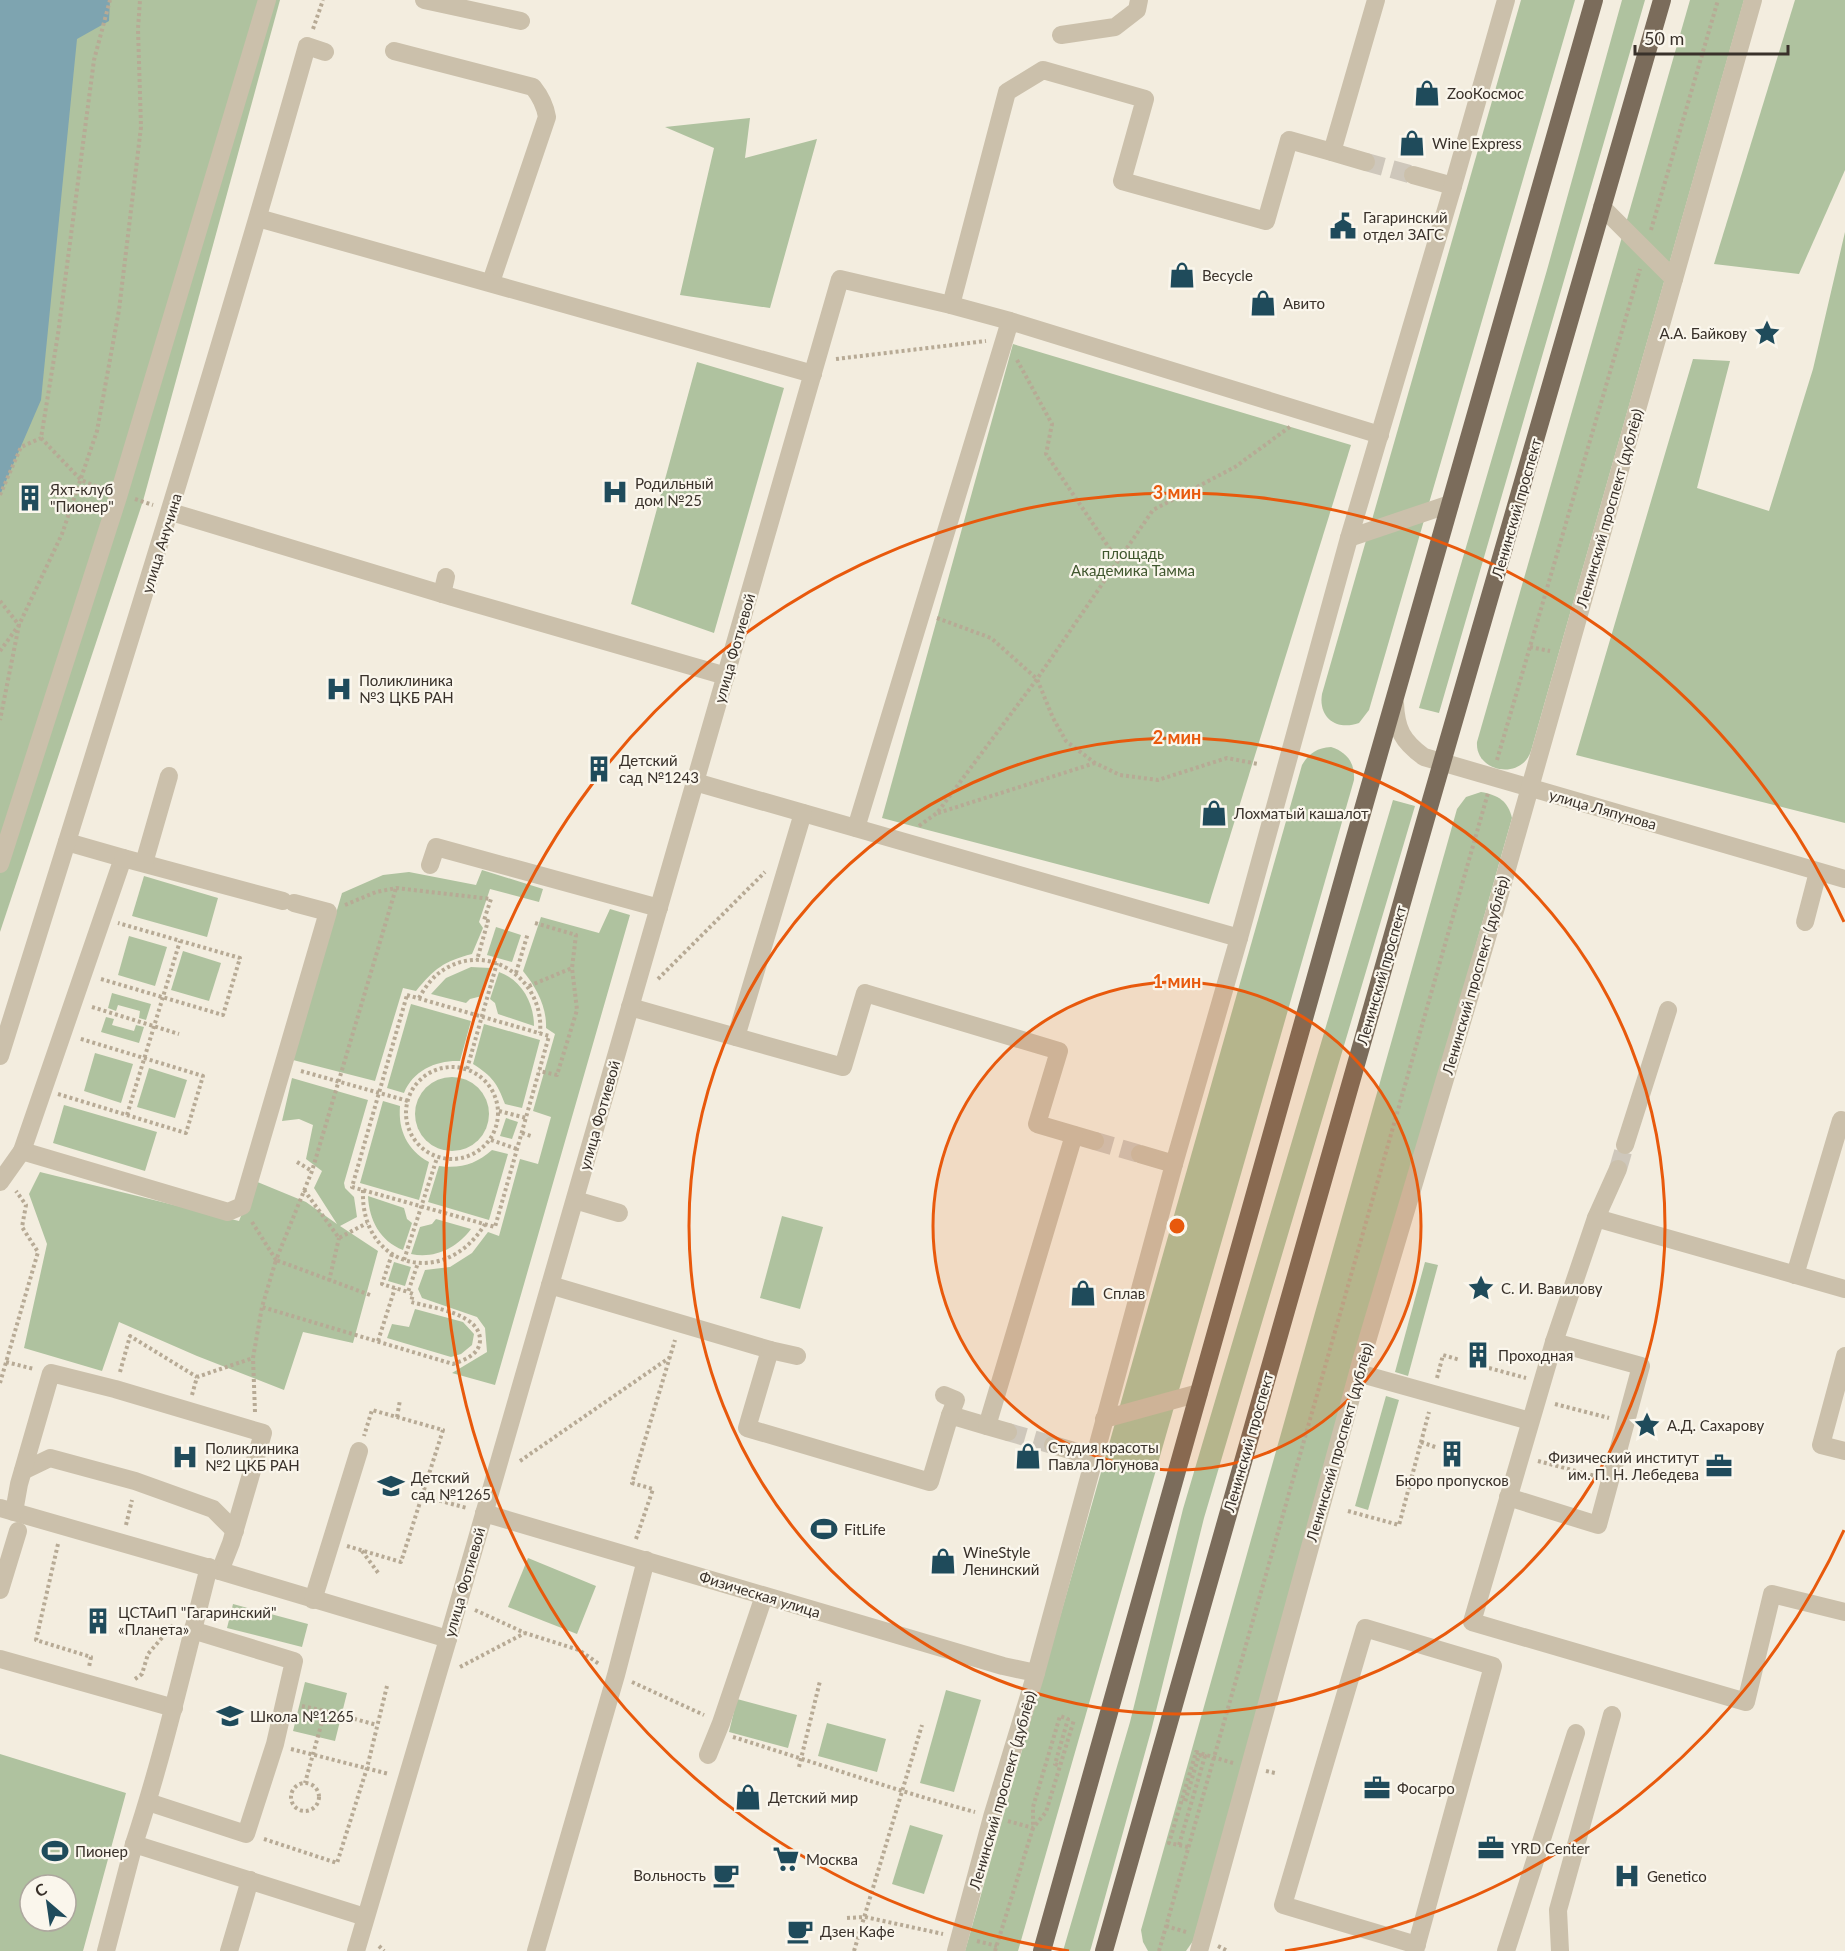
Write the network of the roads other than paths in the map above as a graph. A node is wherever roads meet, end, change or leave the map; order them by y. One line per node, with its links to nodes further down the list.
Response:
1 (267, 0): 39 (street)
2 (424, 0): 9 (street)
3 (1139, 0): 10 (street)
4 (1376, 0): 13 (street)
5 (1506, 0): 16 (street, Ленинский проспект (дублёр))
6 (1594, 0): 25 (main road)
7 (1662, 0): 17 (main road, Ленинский проспект)
8 (1753, 0): 19 (street, Ленинский проспект (дублёр))
9 (521, 21)
10 (1061, 34)
11 (394, 51): 20 (street)
12 (325, 52): 18 (street, улица Анучина)
13 (1332, 152): 14 (street); 21 (street)
14 (1366, 162)
15 (1413, 175): 16 (street)
16 (1453, 186): 24 (street, Ленинский проспект (дублёр))
17 (1602, 207): 19 (street); 30 (main road, Ленинский проспект)
18 (258, 218): 20 (street); 26 (street, улица Анучина)
19 (1674, 279): 33 (street, Ленинский проспект (дублёр))
20 (491, 282): 23 (street)
21 (951, 304): 22 (street); 23 (street, улица Фотиевой)
22 (1008, 330): 24 (street); 35 (street)
23 (813, 374): 28 (street, улица Фотиевой)
24 (1380, 435): 27 (street, Ленинский проспект (дублёр))
25 (1450, 504): 27 (street); 29 (main road)
26 (171, 512): 28 (street); 36 (street, улица Анучина)
27 (1349, 538): 45 (street, Ленинский проспект (дублёр))
28 (726, 676): 32 (street, улица Фотиевой)
29 (1395, 703): 30 (street, улица Ляпунова); 70 (main road)
30 (1442, 761): 33 (street, улица Ляпунова); 112 (main road, Ленинский проспект)
31 (169, 776): 38 (street)
32 (695, 782): 34 (street); 43 (street, улица Фотиевой)
33 (1530, 788): 41 (street, улица Ляпунова); 69 (street, Ленинский проспект (дублёр))
34 (803, 813): 35 (street); 48 (street)
35 (856, 828): 45 (street)
36 (67, 842): 37 (street); 49 (street, улица Анучина)
37 (123, 858): 38 (street); 54 (street)
38 (144, 863): 54 (street)
39 (0, 864)
40 (430, 865): 43 (street)
41 (1818, 872): 42 (street, улица Ляпунова); 44 (street)
42 (1845, 879)
43 (659, 908): 46 (street, улица Фотиевой)
44 (1804, 922)
45 (1239, 938): 56 (street, Ленинский проспект (дублёр))
46 (630, 1007): 48 (street); 59 (street, улица Фотиевой)
47 (1668, 1010): 53 (street)
48 (736, 1037): 51 (street)
49 (0, 1056)
50 (1845, 1121): 62 (street)
51 (1074, 1135): 52 (street); 75 (street)
52 (1095, 1141)
53 (1625, 1145)
54 (22, 1151): 58 (street)
55 (1140, 1154): 56 (street)
56 (1174, 1164): 73 (street, Ленинский проспект (дублёр))
57 (1618, 1169): 61 (street)
58 (3, 1180)
59 (575, 1200): 60 (street); 63 (street, улица Фотиевой)
60 (619, 1213)
61 (1596, 1218): 62 (street); 65 (street)
62 (1795, 1275): 64 (street)
63 (550, 1285): 66 (street); 84 (street, улица Фотиевой)
64 (1845, 1289)
65 (1554, 1342): 74 (street); 82 (street)
66 (770, 1350): 67 (street); 72 (street)
67 (797, 1356)
68 (1845, 1356): 79 (street)
69 (1358, 1372): 74 (street); 113 (street, Ленинский проспект (дублёр))
70 (1199, 1393): 73 (street); 111 (main road)
71 (944, 1395): 72 (street)
72 (950, 1415): 75 (street)
73 (1104, 1419): 80 (street, Ленинский проспект (дублёр))
74 (1530, 1421): 82 (street)
75 (987, 1426): 76 (street)
76 (1008, 1432)
77 (1053, 1445): 80 (street)
78 (359, 1451): 91 (street)
79 (1845, 1451)
80 (1094, 1457): 96 (street, Ленинский проспект (дублёр))
81 (23, 1470): 83 (street); 86 (street); 86 (street)
82 (1508, 1497): 92 (street)
83 (7, 1510): 88 (street)
84 (476, 1511): 87 (street, Физическая улица); 94 (street, улица Фотиевой)
85 (18, 1530): 89 (street)
86 (235, 1531): 88 (street)
87 (646, 1560): 90 (street, Физическая улица); 110 (street)
88 (215, 1569): 91 (street); 93 (street)
89 (1, 1582)
90 (764, 1596): 96 (street, Физическая улица); 100 (street)
91 (313, 1599): 94 (street)
92 (1845, 1612)
93 (184, 1625): 97 (street); 101 (street)
94 (448, 1640): 104 (street, улица Фотиевой)
95 (0, 1659): 97 (street)
96 (1036, 1673): 105 (street, Ленинский проспект (дублёр))
97 (174, 1708): 101 (street)
98 (1612, 1715): 115 (street)
99 (1576, 1733): 114 (street)
100 (708, 1755)
101 (148, 1802): 102 (street)
102 (134, 1844): 103 (street); 107 (street)
103 (250, 1880): 104 (street); 108 (street)
104 (365, 1917): 109 (street, улица Фотиевой)
105 (958, 1944)
106 (1416, 1948): 106 (street)
107 (106, 1951)
108 (229, 1951)
109 (356, 1951)
110 (536, 1951)
111 (1042, 1951)
112 (1104, 1951)
113 (1199, 1951)
114 (1506, 1951)
115 (1560, 1951)

